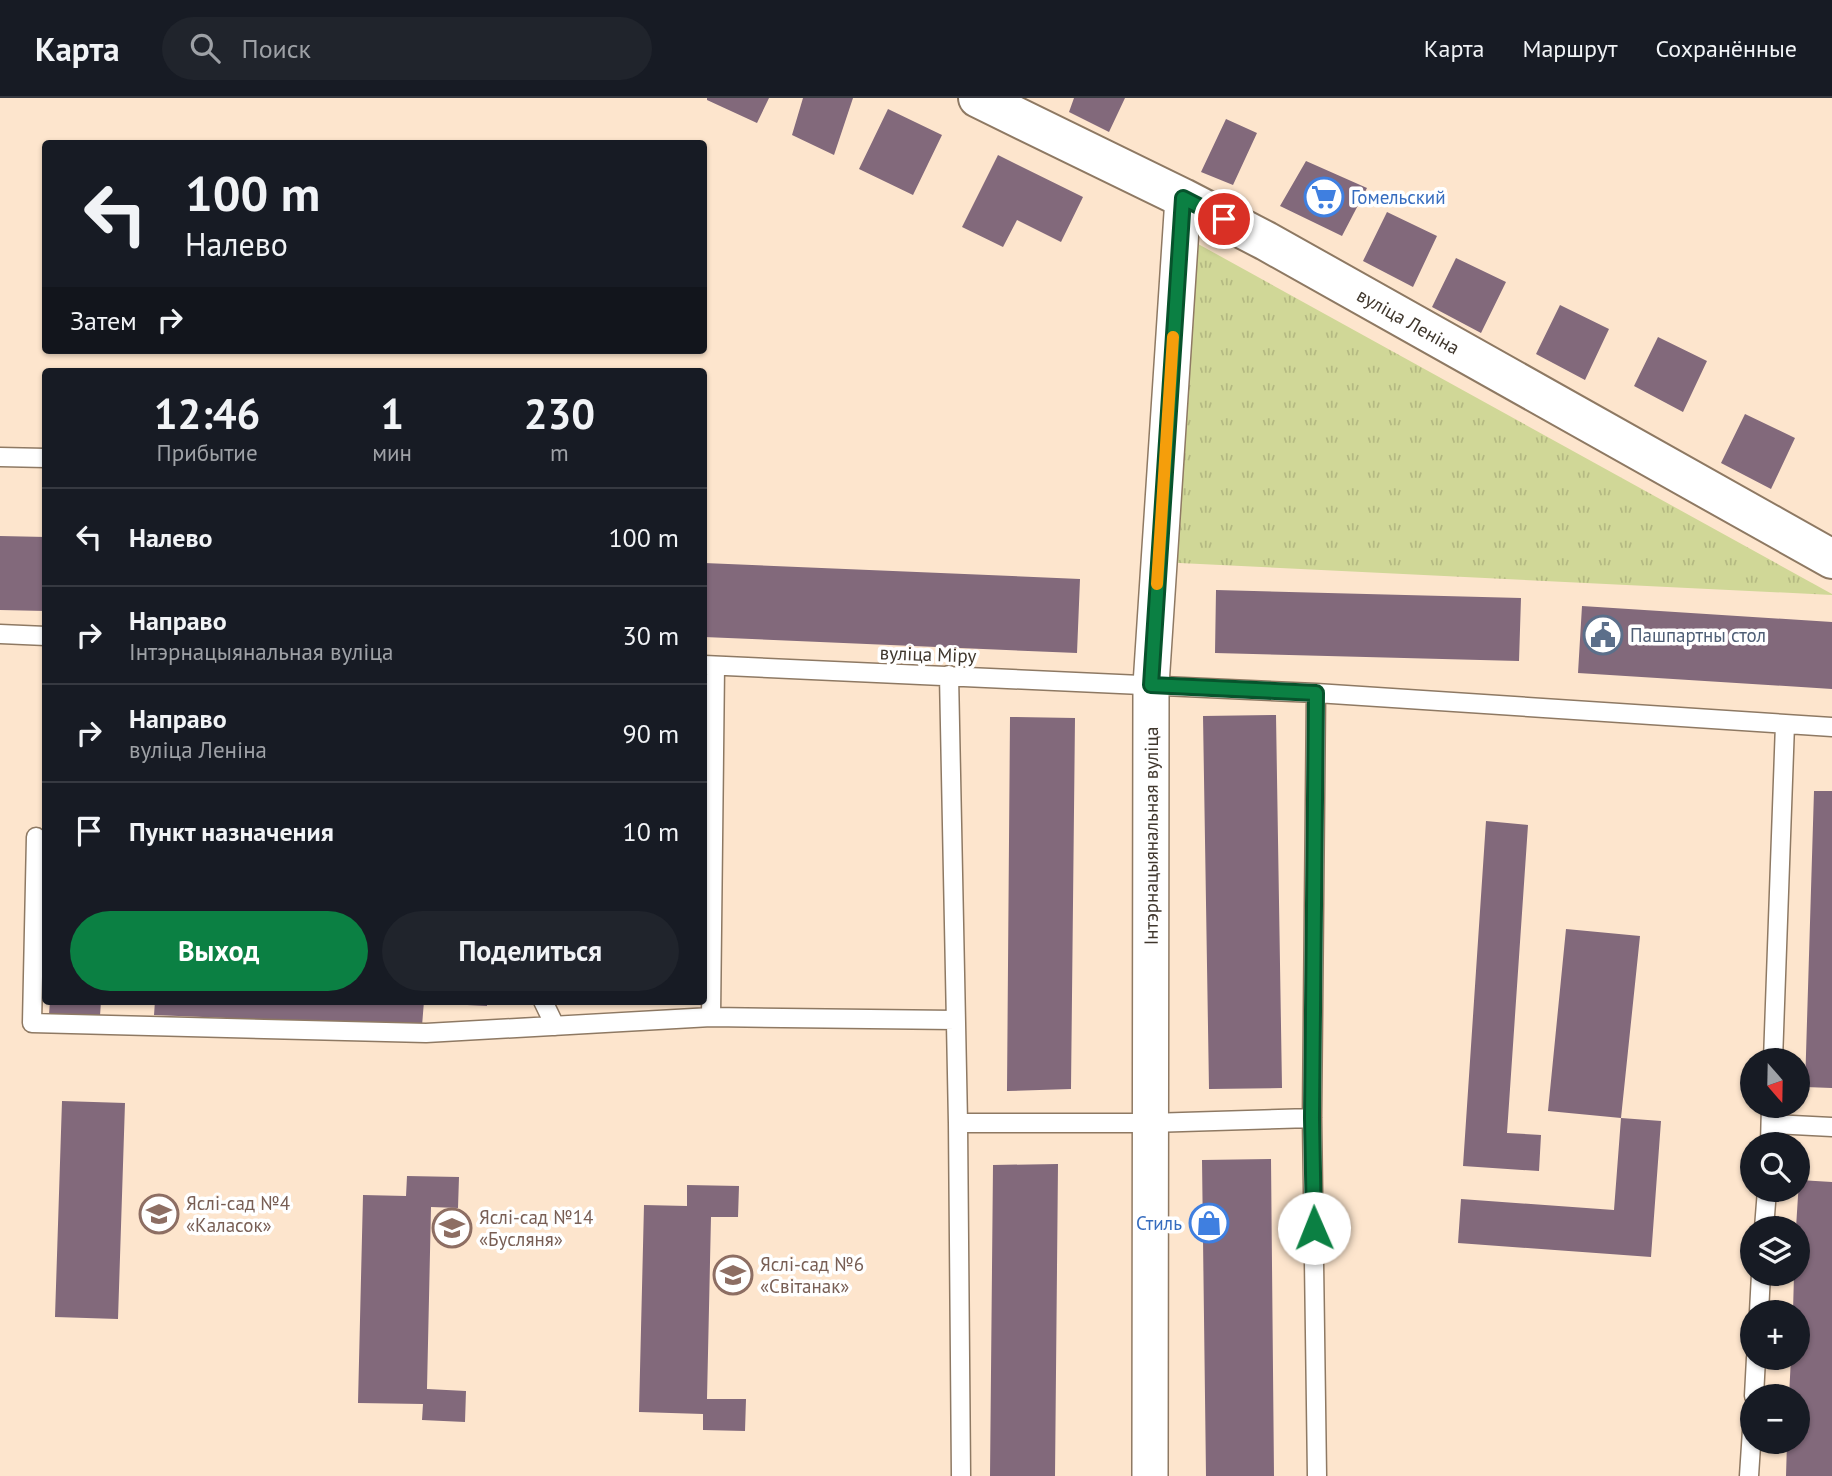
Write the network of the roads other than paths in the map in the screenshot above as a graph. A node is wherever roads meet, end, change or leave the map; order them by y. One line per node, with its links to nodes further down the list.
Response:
1 (978, 98): 2 (street, вуліца Леніна)
2 (1183, 198): 5 (street, вуліца Леніна); 10 (street, Інтэрнацыянальная вуліца)
3 (0, 457): 4 (lane)
4 (42, 458)
5 (1832, 559)
6 (0, 634): 7 (lane)
7 (42, 636)
8 (709, 665): 9 (lane, вуліца Міру); 16 (lane)
9 (949, 675): 10 (lane, вуліца Міру); 17 (lane)
10 (1151, 685): 11 (lane, вуліца Міру); 23 (street, Інтэрнацыянальная вуліца)
11 (1316, 693): 12 (lane, вуліца Міру); 20 (lane)
12 (1785, 724): 13 (lane, вуліца Міру); 19 (lane)
13 (1832, 727)
14 (36, 837): 18 (lane)
15 (546, 1005): 18 (lane)
16 (710, 1017): 17 (lane); 18 (lane)
17 (955, 1020): 22 (lane)
18 (555, 1026)
19 (1773, 1048)
20 (1312, 1118): 23 (lane); 28 (lane)
21 (1786, 1118): 24 (lane)
22 (958, 1123): 23 (lane); 26 (lane)
23 (1150, 1123): 27 (street, Інтэрнацыянальная вуліца)
24 (1832, 1127)
25 (1750, 1454): 29 (lane)
26 (961, 1476)
27 (1150, 1476)
28 (1317, 1476)
29 (1749, 1476)

